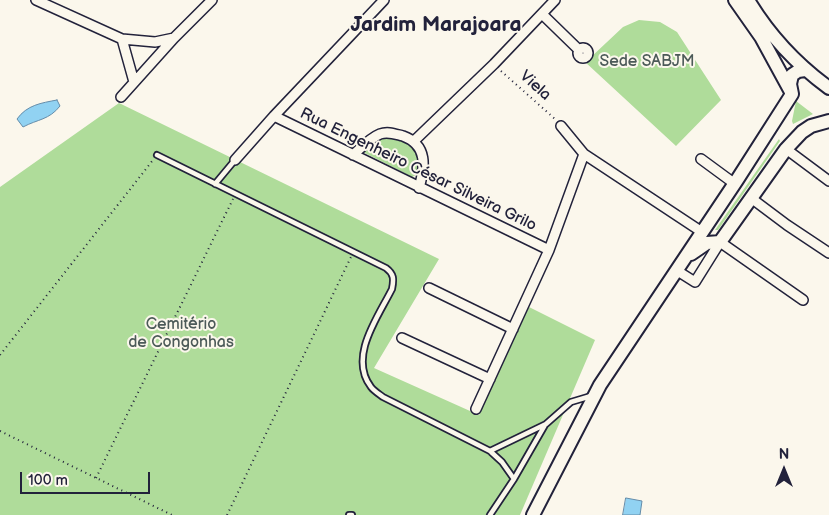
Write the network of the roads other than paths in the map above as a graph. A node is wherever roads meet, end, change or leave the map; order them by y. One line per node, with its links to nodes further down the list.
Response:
1 (36, 0): 9 (street)
2 (212, 0): 8 (street)
3 (384, 0): 16 (street)
4 (555, 0): 7 (street)
5 (735, 0): 14 (main road)
6 (748, 0): 11 (main road)
7 (542, 14): 10 (street); 19 (street)
8 (174, 38): 9 (street); 12 (street)
9 (122, 39): 12 (street)
10 (589, 57)
11 (806, 70): 13 (main road); 14 (main road)
12 (134, 82): 15 (street)
13 (829, 88)
14 (792, 94): 28 (main road)
15 (121, 97)
16 (274, 116): 23 (street, Rua Engenheiro César Silveira Grilo); 25 (street)
17 (829, 121): 20 (main road)
18 (561, 126): 22 (street)
19 (414, 141): 23 (street); 29 (street)
20 (786, 149): 26 (street); 30 (main road)
21 (157, 154): 27 (lane)
22 (584, 154): 32 (street); 34 (street)
23 (353, 155): 29 (street, Rua Engenheiro César Silveira Grilo)
24 (701, 159): 28 (street)
25 (236, 160): 27 (lane)
26 (829, 181)
27 (215, 184): 46 (lane)
28 (735, 184): 31 (main road)
29 (419, 188): 34 (street, Rua Engenheiro César Silveira Grilo)
30 (751, 198): 33 (main road); 35 (street)
31 (711, 219): 32 (main road); 33 (main road)
32 (702, 232): 36 (main road)
33 (720, 242): 36 (main road); 37 (street); 39 (street)
34 (549, 250): 40 (street)
35 (829, 253)
36 (685, 258): 37 (main road)
37 (676, 270): 43 (main road)
38 (429, 288): 40 (street)
39 (803, 300)
40 (513, 329): 42 (street)
41 (402, 338): 42 (street)
42 (490, 379): 44 (street)
43 (595, 395): 45 (lane); 49 (main road)
44 (476, 409)
45 (546, 424): 46 (lane); 47 (lane)
46 (490, 451): 47 (lane)
47 (514, 479): 48 (lane)
48 (490, 515)
49 (533, 515)

